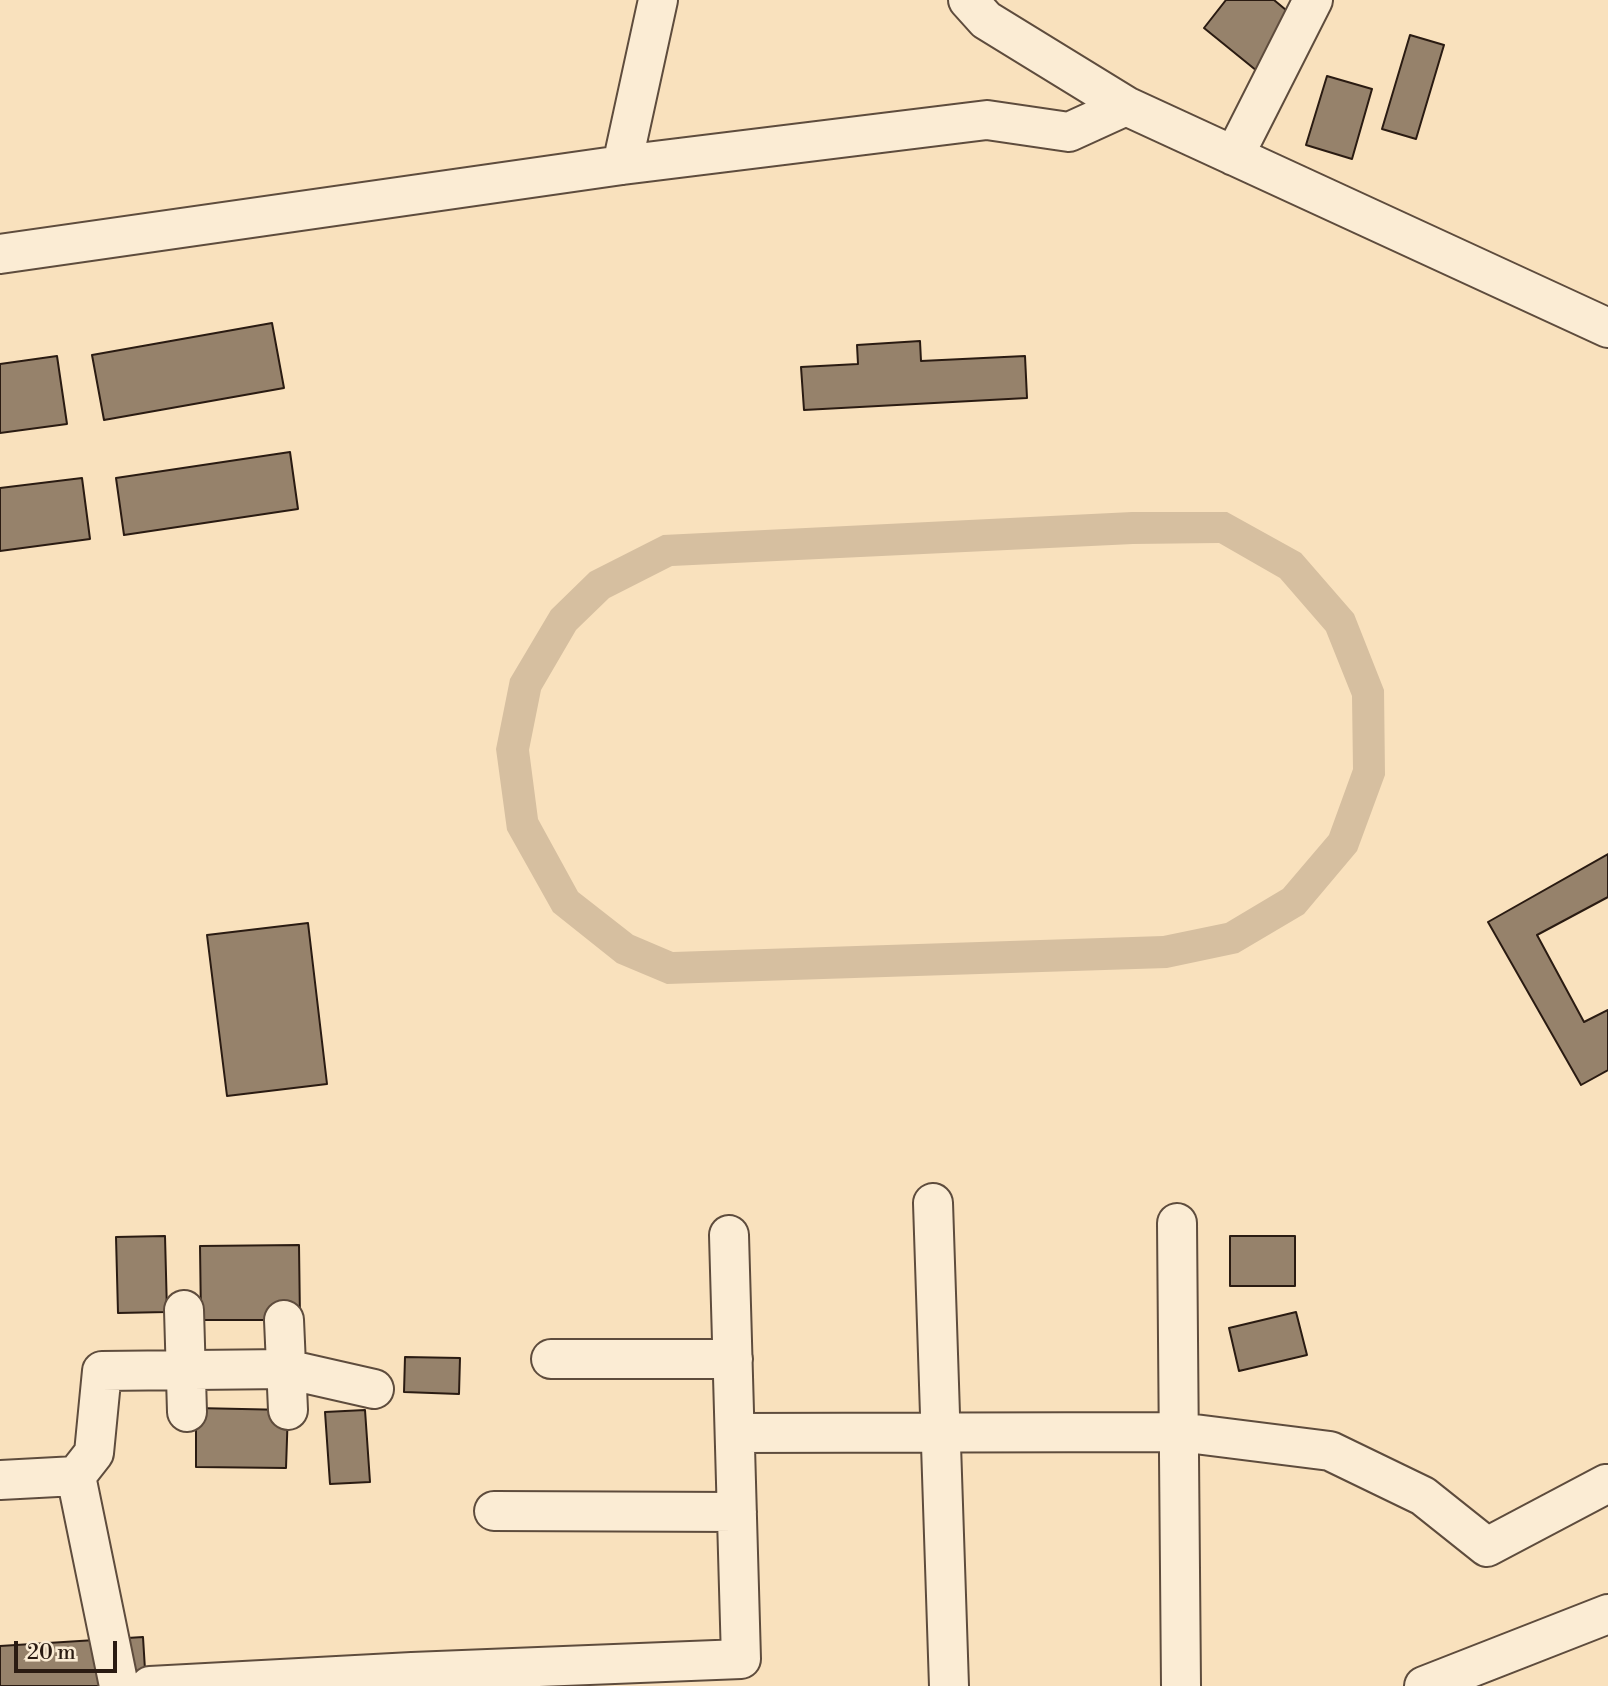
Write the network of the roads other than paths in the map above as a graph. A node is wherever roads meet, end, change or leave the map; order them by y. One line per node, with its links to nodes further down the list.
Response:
1 (658, 0): 6 (street)
2 (968, 0): 4 (street)
3 (1313, 0): 5 (street)
4 (1126, 106): 5 (street); 6 (street)
5 (1234, 156): 8 (street)
6 (622, 165): 7 (street)
7 (0, 254)
8 (1608, 328)
9 (933, 1203): 23 (street)
10 (1177, 1223): 21 (street)
11 (729, 1235): 15 (street)
12 (184, 1310): 17 (street)
13 (284, 1320): 16 (street)
14 (551, 1359): 15 (street)
15 (733, 1359): 22 (street)
16 (286, 1369): 17 (street); 18 (street); 19 (street)
17 (185, 1370): 20 (street); 24 (street)
18 (374, 1389)
19 (288, 1410)
20 (187, 1412)
21 (1179, 1432): 23 (street); 26 (street); 34 (street)
22 (735, 1433): 23 (street); 28 (street)
23 (940, 1433): 33 (street)
24 (76, 1476): 25 (street); 31 (street)
25 (0, 1480)
26 (1607, 1483)
27 (494, 1511): 28 (street)
28 (737, 1512): 30 (street)
29 (1608, 1614): 35 (street)
30 (413, 1679): 32 (street)
31 (119, 1686)
32 (150, 1686)
33 (949, 1686)
34 (1181, 1686)
35 (1424, 1686)

